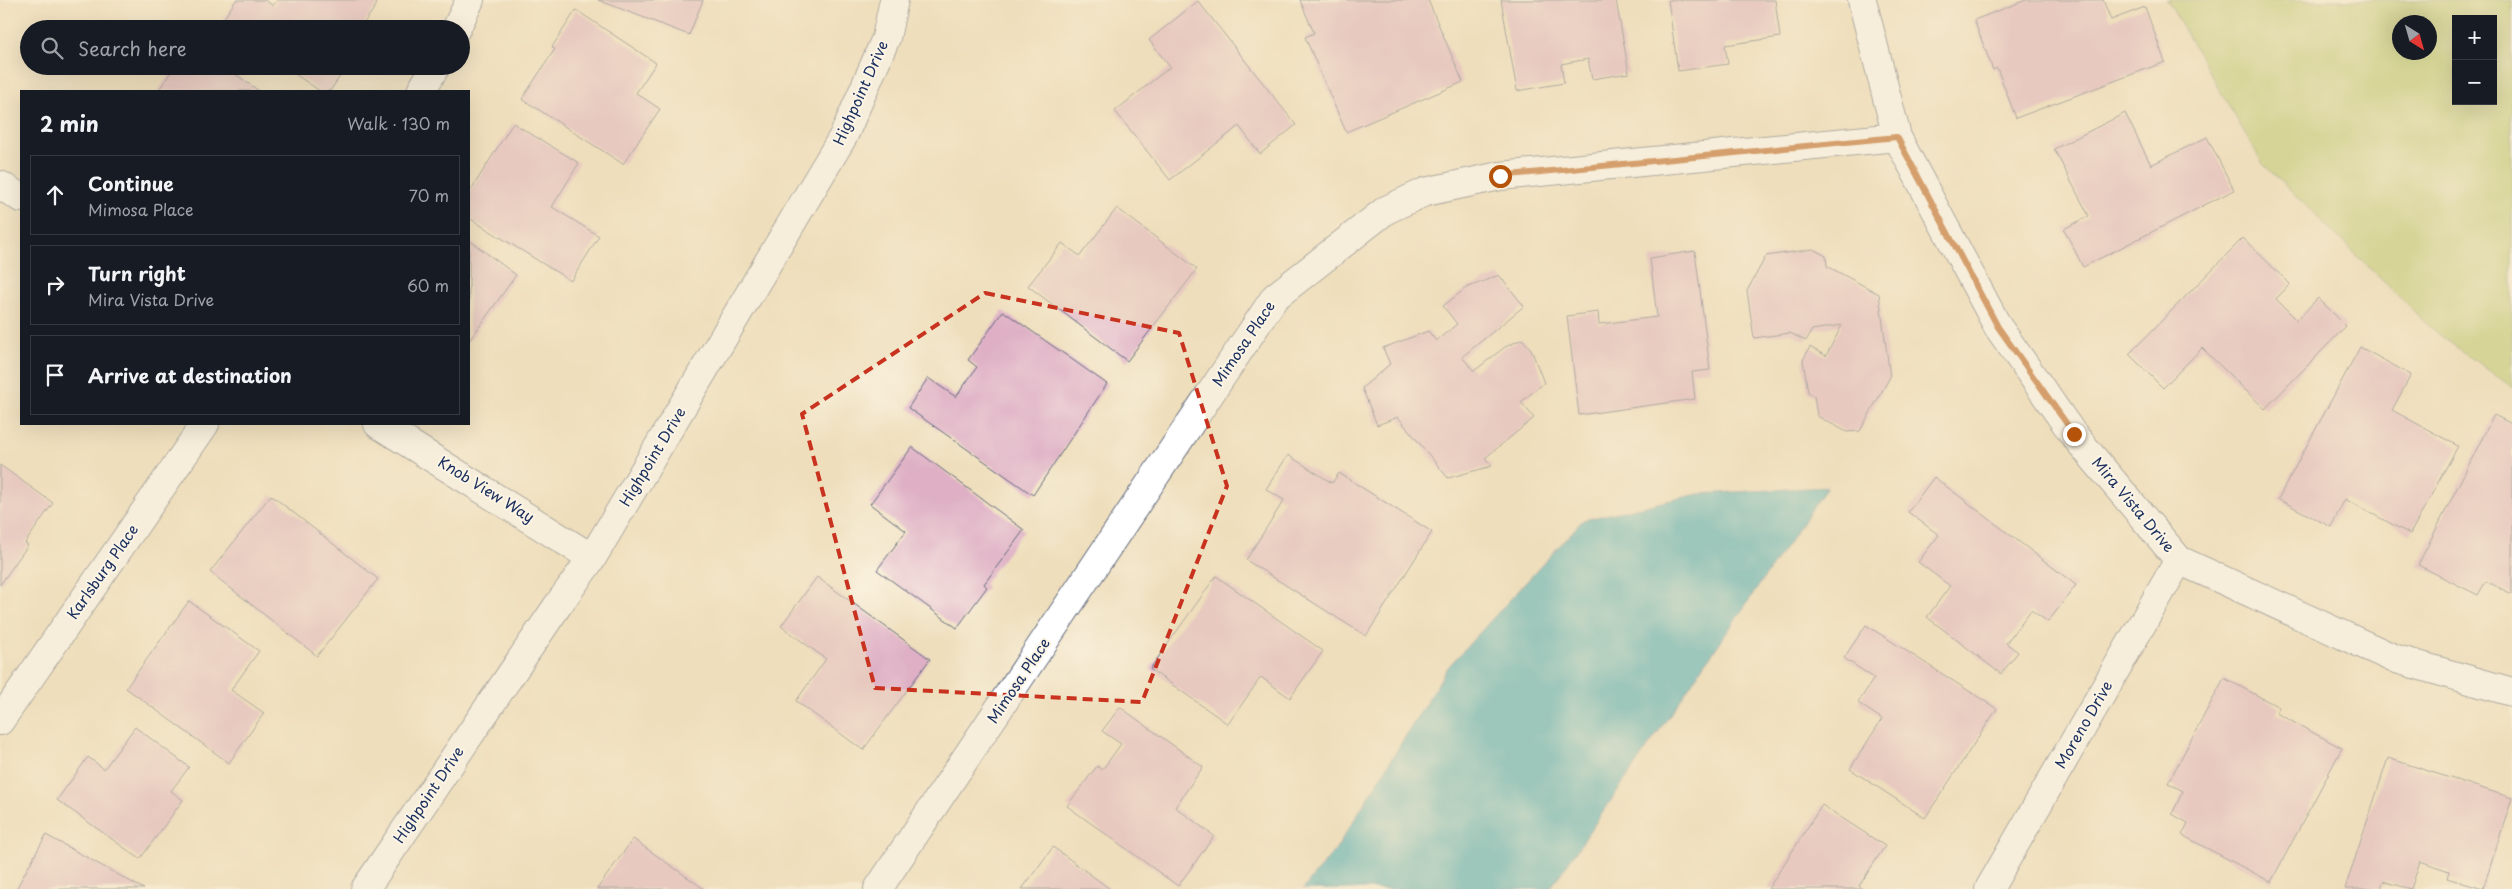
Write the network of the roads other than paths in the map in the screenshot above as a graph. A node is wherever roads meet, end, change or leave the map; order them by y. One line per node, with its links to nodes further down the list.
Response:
1 (470, 0): 4 (street)
2 (894, 0): 12 (street, Highpoint Drive)
3 (1862, 0): 7 (street, Mira Vista Drive)
4 (460, 20)
5 (430, 75): 6 (street)
6 (421, 90)
7 (1897, 137): 13 (street, Mira Vista Drive); 17 (street, Mimosa Place)
8 (0, 185): 9 (street)
9 (20, 197)
10 (204, 425): 15 (street, Karlsburg Place)
11 (380, 425): 12 (street, Knob View Way)
12 (592, 558): 16 (street, Highpoint Drive)
13 (2179, 560): 14 (street, Mira Vista Drive); 18 (street, Moreno Drive)
14 (2512, 692)
15 (0, 721)
16 (365, 889)
17 (878, 889)
18 (1988, 889)

